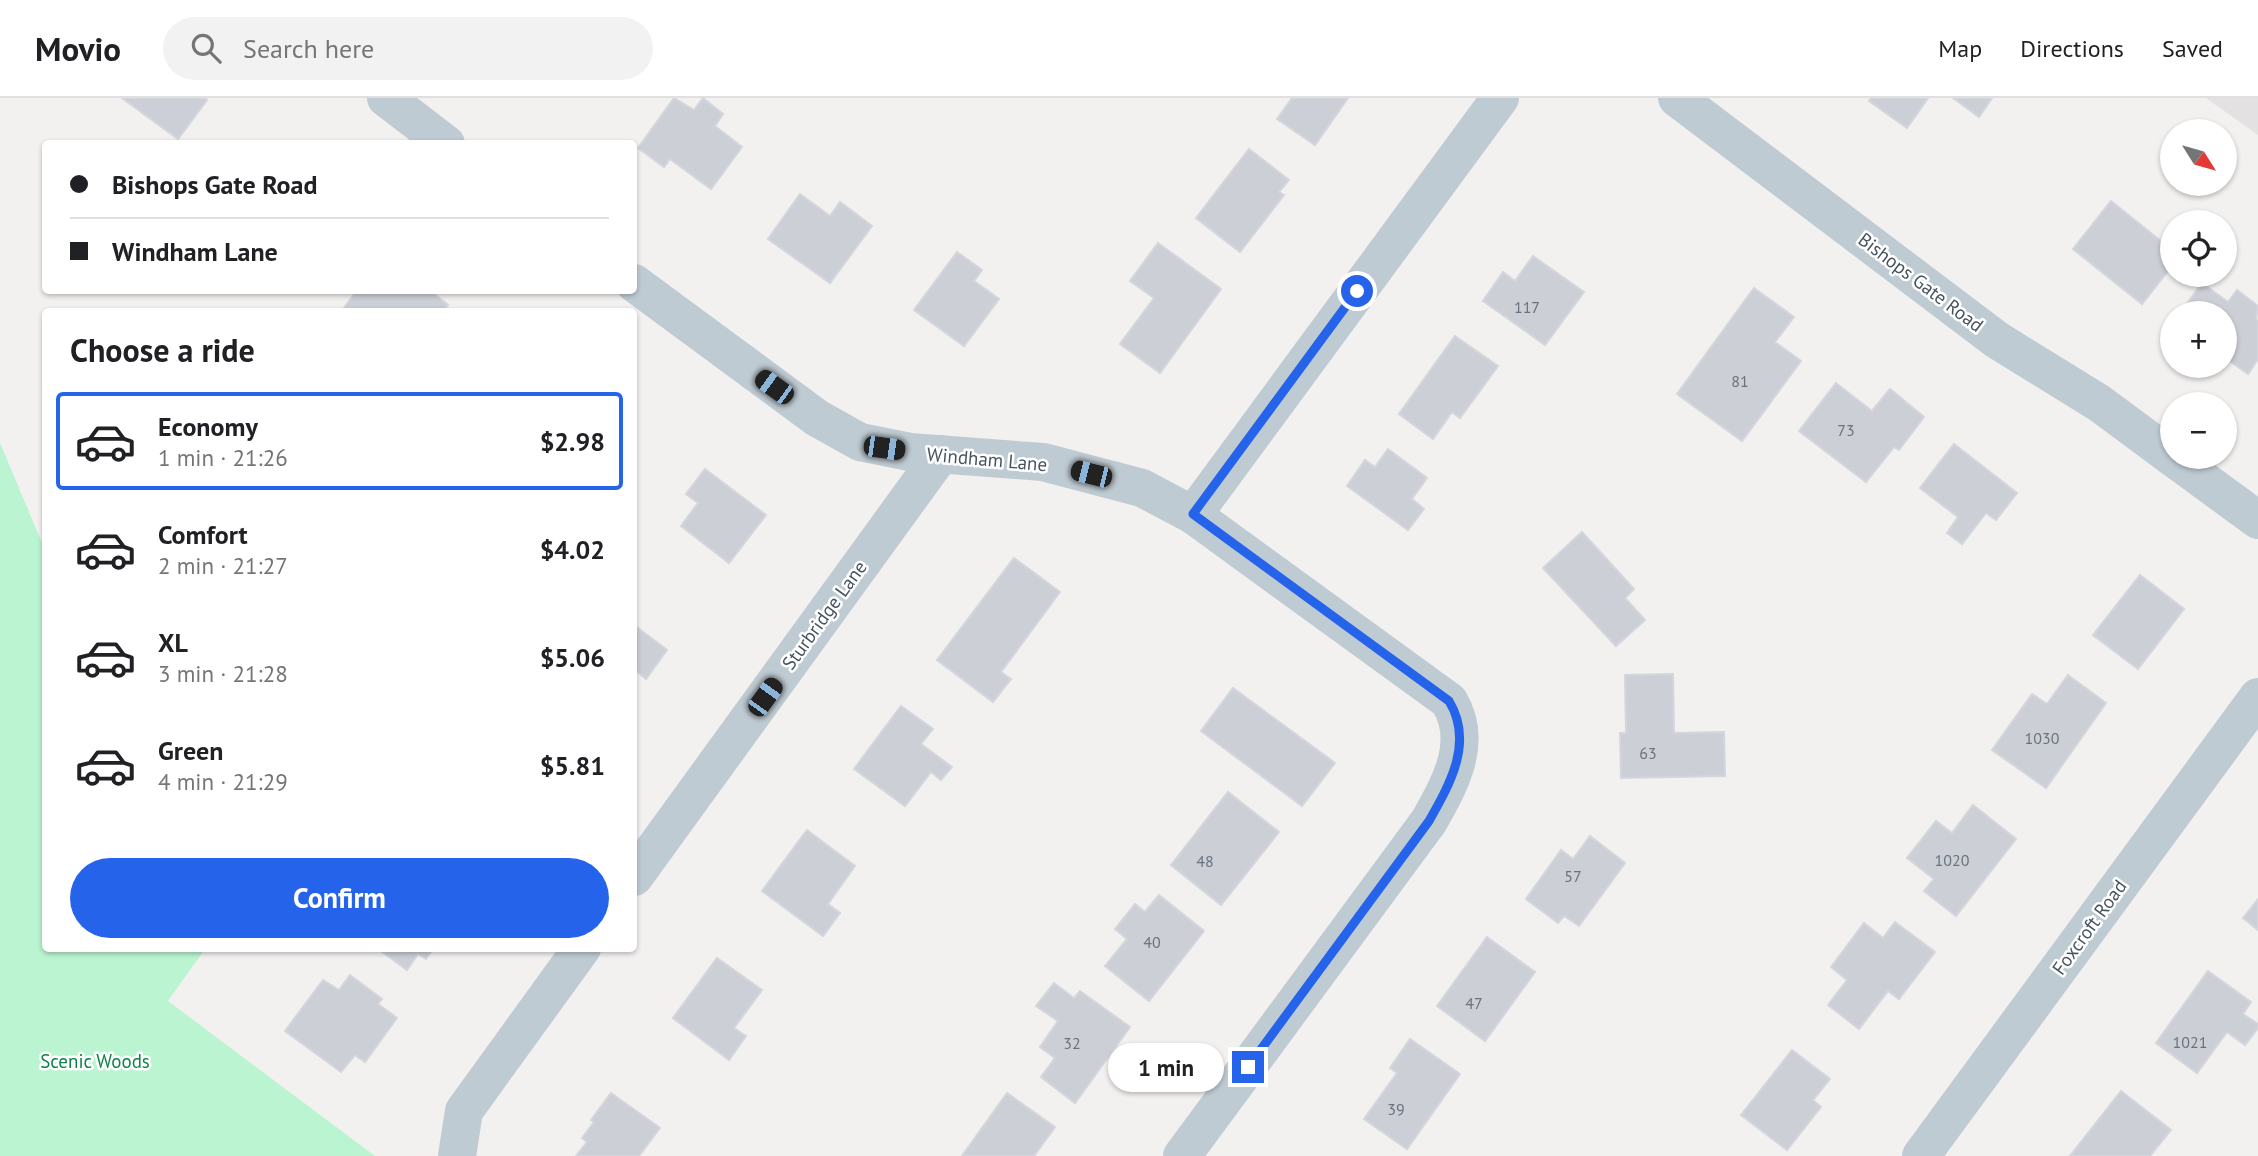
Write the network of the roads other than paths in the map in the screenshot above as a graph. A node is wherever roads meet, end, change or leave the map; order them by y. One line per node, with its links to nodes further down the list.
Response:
1 (386, 98): 4 (street)
2 (1500, 98): 9 (street)
3 (1677, 98): 6 (street, Bishops Gate Road)
4 (441, 140)
5 (637, 285): 7 (street, Windham Lane)
6 (2160, 448)
7 (941, 454): 9 (street, Windham Lane); 12 (street, Sturbridge Lane)
8 (2188, 469): 10 (street, Bishops Gate Road)
9 (1193, 514): 15 (street, Windham Lane)
10 (2258, 520)
11 (2258, 697): 16 (street, Foxcroft Road)
12 (637, 873)
13 (579, 952): 14 (street)
14 (457, 1156)
15 (1182, 1156)
16 (1921, 1156)

